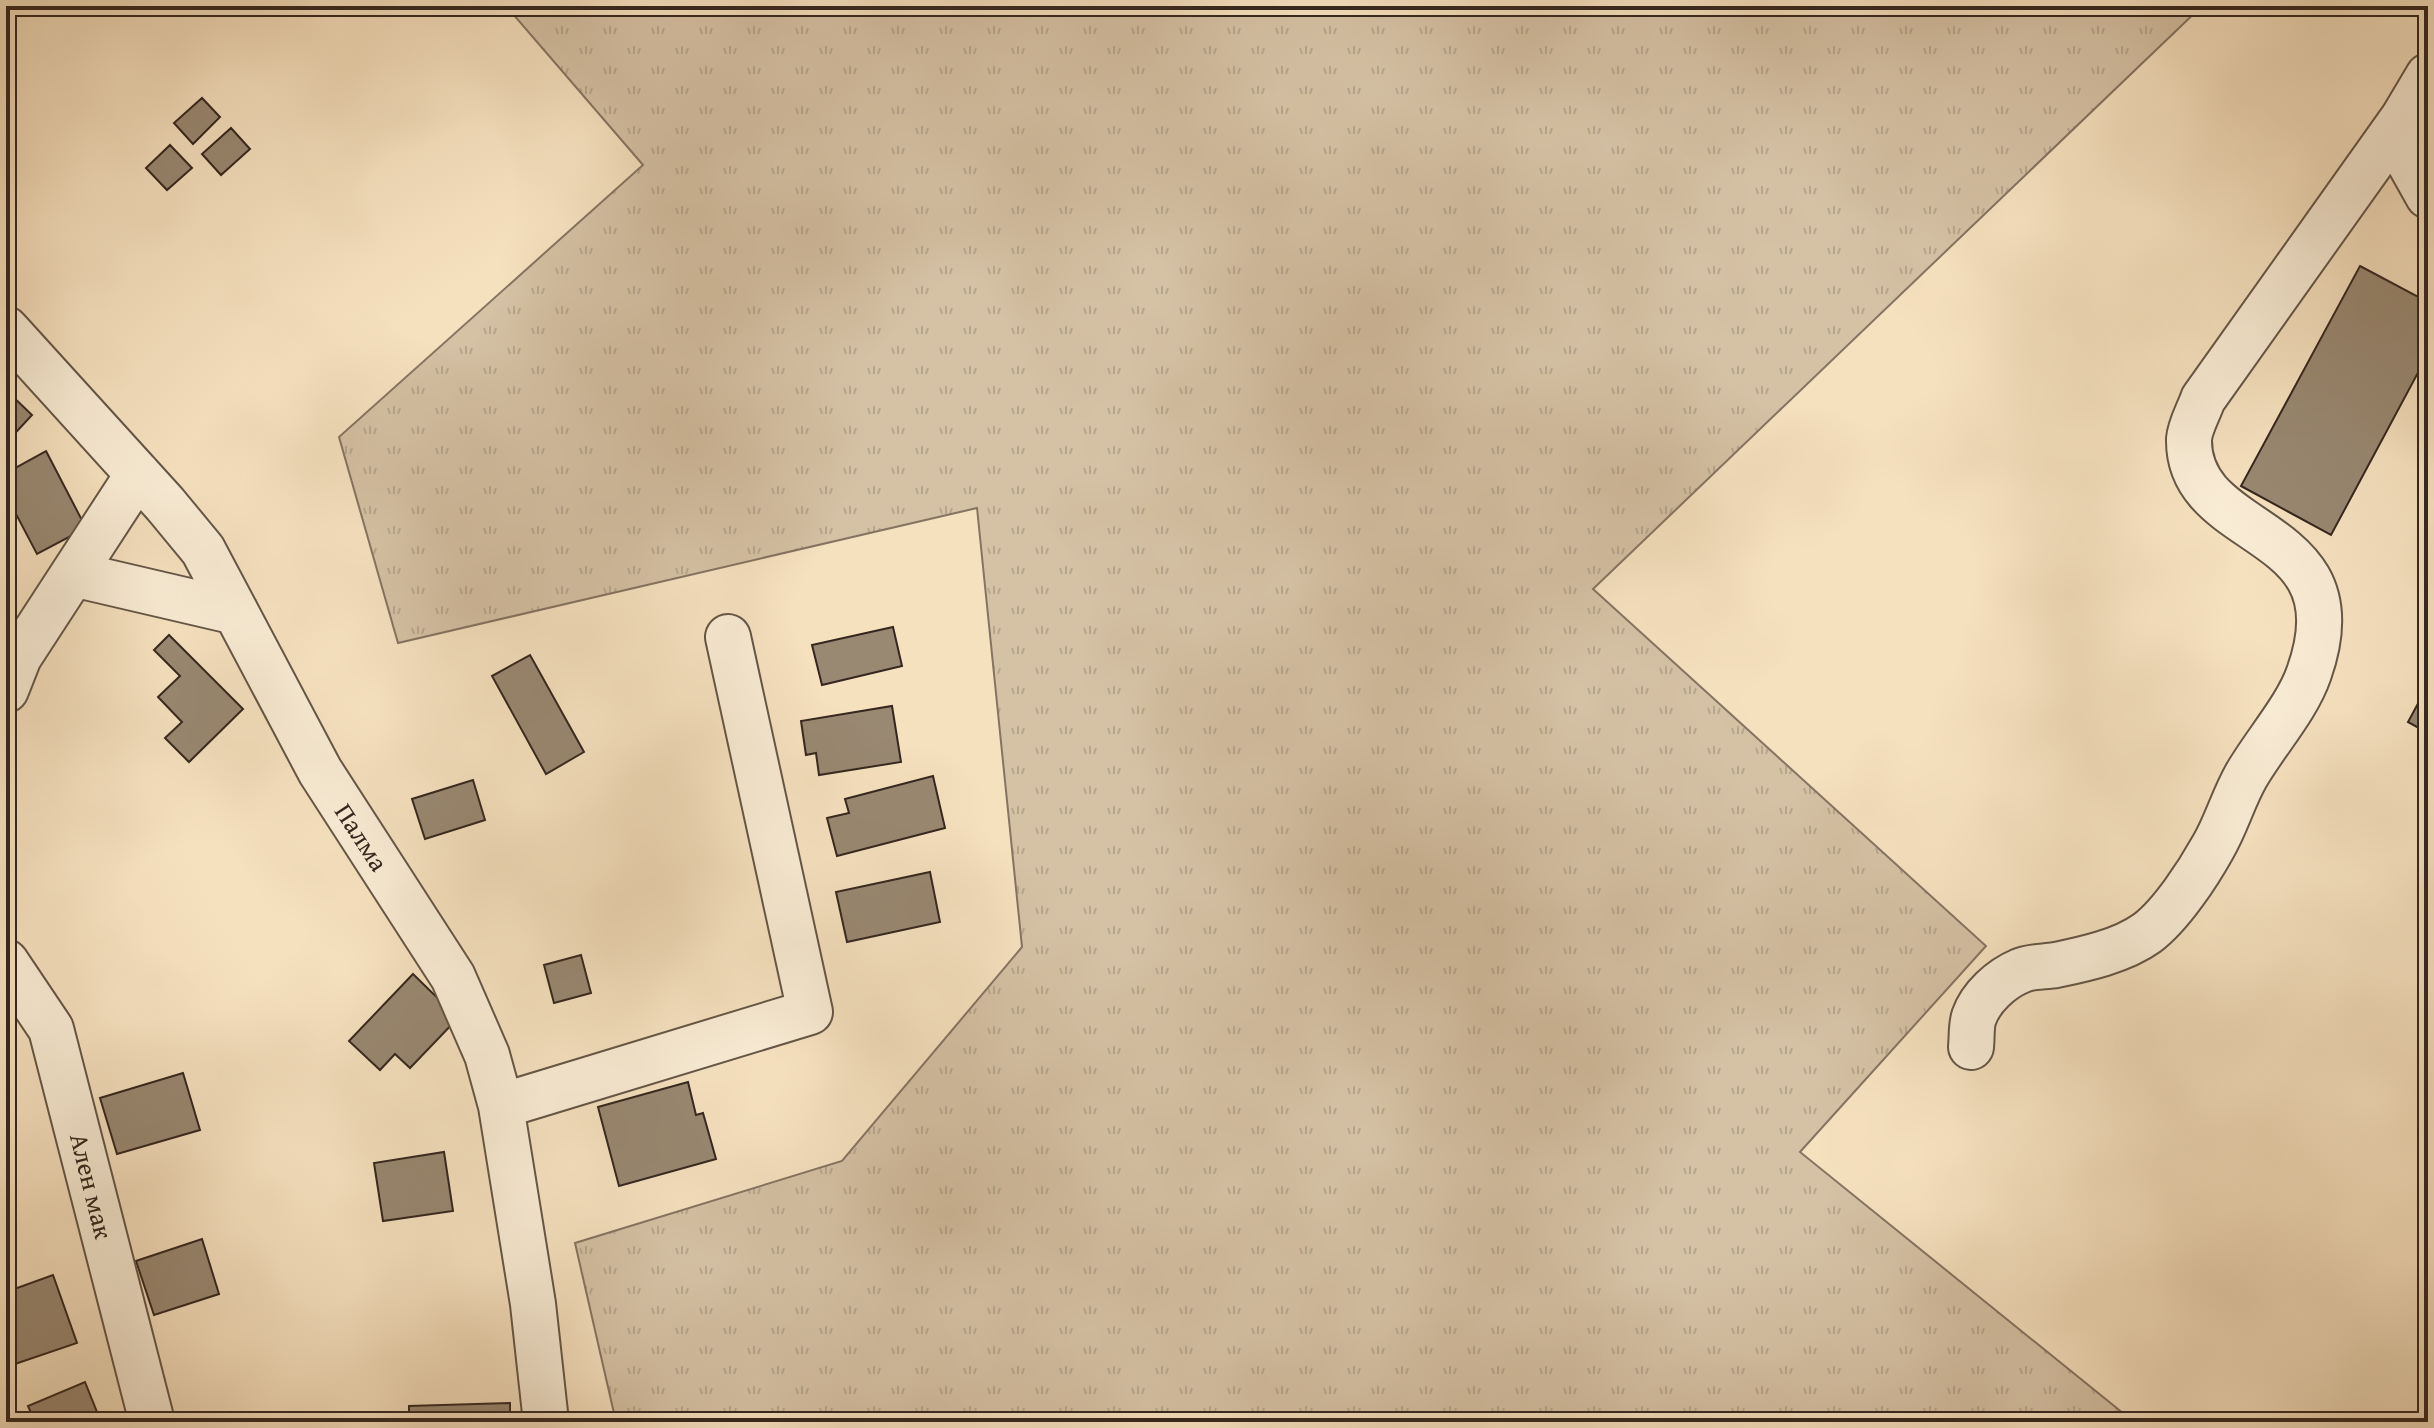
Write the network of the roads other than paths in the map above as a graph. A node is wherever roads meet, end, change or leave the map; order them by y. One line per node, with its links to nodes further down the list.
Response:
1 (2428, 76): 2 (street)
2 (2403, 118): 3 (street); 11 (street)
3 (2428, 196)
4 (6, 329): 5 (street, Палма)
5 (138, 474): 6 (street); 7 (street, Палма)
6 (73, 574): 7 (street); 9 (street)
7 (236, 612): 12 (street, Палма)
8 (728, 637): 12 (street)
9 (10, 666)
10 (6, 962): 13 (street, Ален мак)
11 (1971, 1047)
12 (501, 1106): 14 (street, Палма)
13 (152, 1422)
14 (546, 1422)

